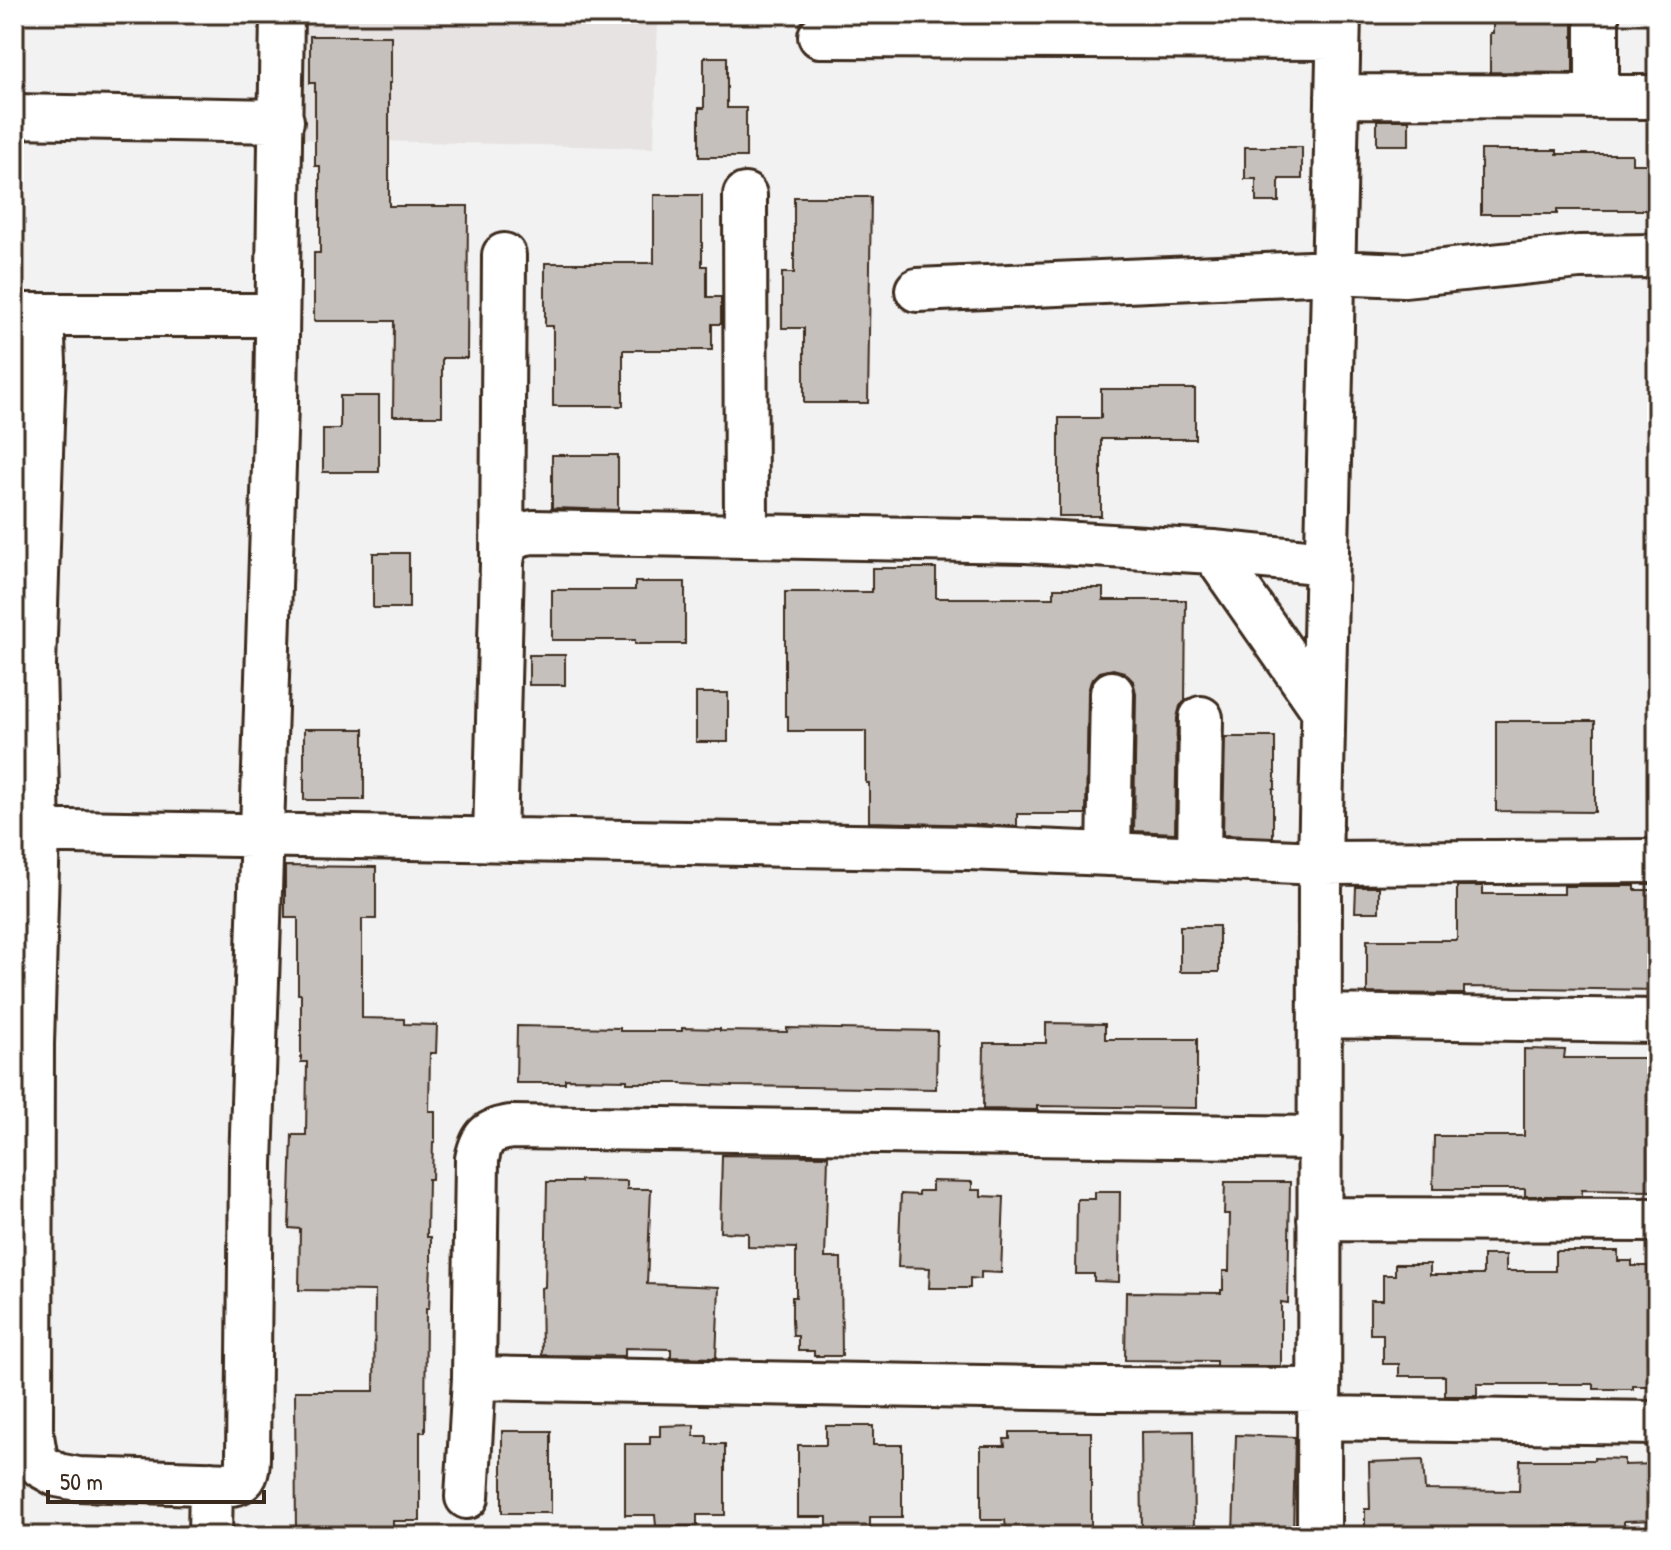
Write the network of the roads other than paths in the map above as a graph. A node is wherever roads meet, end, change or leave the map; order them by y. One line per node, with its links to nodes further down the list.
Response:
1 (282, 14): 9 (street)
2 (1597, 14): 6 (street)
3 (1338, 26): 4 (street); 5 (street)
4 (820, 36)
5 (1337, 96): 6 (street); 13 (street)
6 (1597, 97): 7 (street)
7 (1657, 97)
8 (14, 116): 9 (street)
9 (282, 121): 15 (street)
10 (745, 195): 17 (street)
11 (504, 255): 19 (street)
12 (1657, 256): 13 (street)
13 (1333, 272): 14 (street); 20 (street)
14 (917, 290)
15 (276, 315): 16 (street); 25 (street)
16 (28, 316): 24 (street)
17 (746, 536): 18 (street); 19 (street)
18 (1213, 552): 20 (street); 22 (street)
19 (502, 563): 26 (street)
20 (1327, 563): 22 (street)
21 (1112, 693): 27 (street)
22 (1323, 710): 30 (street)
23 (1201, 718): 28 (street)
24 (26, 831): 25 (street); 39 (street)
25 (262, 835): 26 (street); 39 (street)
26 (495, 839): 27 (street)
27 (1109, 854): 28 (street)
28 (1199, 858): 30 (street)
29 (1657, 861): 30 (street)
30 (1320, 863): 31 (street)
31 (1320, 1016): 32 (street); 33 (street)
32 (1657, 1021)
33 (1320, 1138): 34 (street); 36 (street)
34 (1319, 1219): 35 (street); 37 (street)
35 (1657, 1220)
36 (474, 1378): 37 (street); 40 (street)
37 (1319, 1404): 38 (street); 42 (street)
38 (1657, 1423)
39 (211, 1483): 41 (street)
40 (467, 1497)
41 (210, 1536)
42 (1319, 1536)

